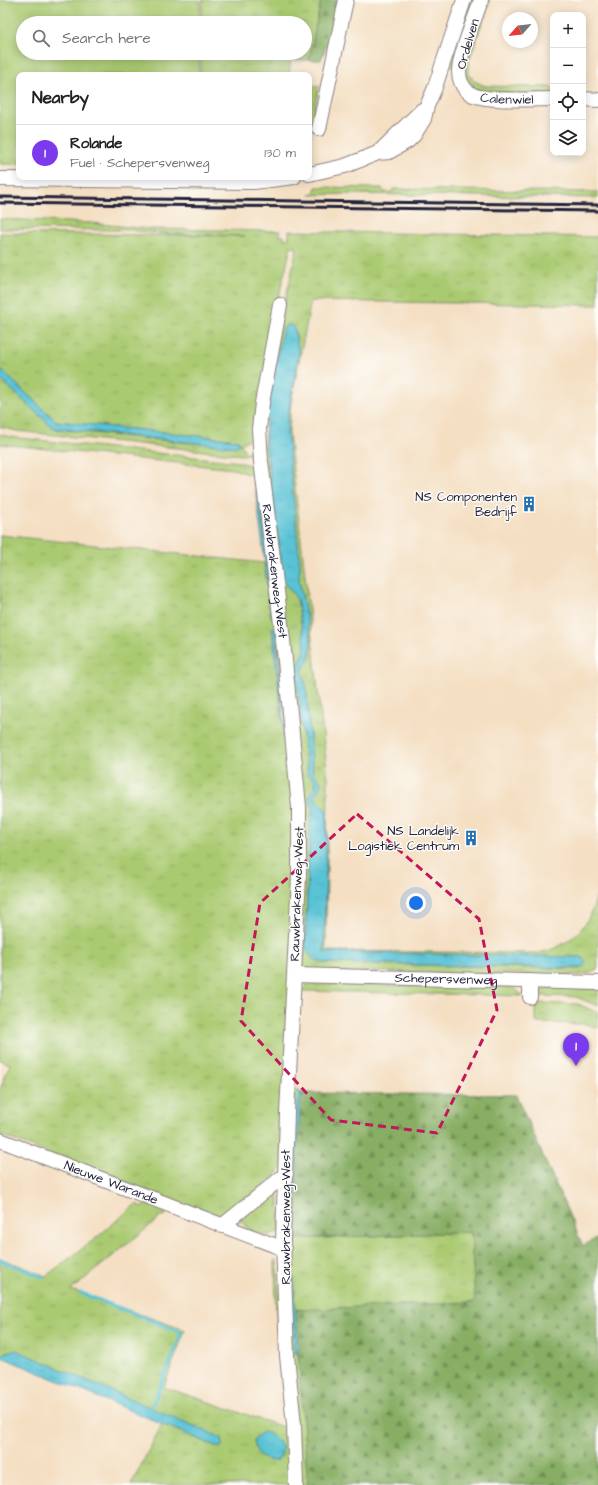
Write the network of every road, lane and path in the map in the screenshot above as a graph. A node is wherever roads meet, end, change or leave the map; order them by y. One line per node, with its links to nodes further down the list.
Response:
1 (346, 0): 8 (street)
2 (464, 0): 9 (street)
3 (482, 0): 4 (street, Ordelven)
4 (464, 87): 5 (street, Calenwiel)
5 (550, 99)
6 (586, 99): 7 (street)
7 (598, 100)
8 (319, 129)
9 (312, 173)
10 (0, 178): 11 (street)
11 (16, 178)
12 (127, 180): 13 (street)
13 (270, 180)
14 (280, 305): 15 (street, Rauwbrakenweg-West)
15 (294, 976): 16 (street, Schepersvenweg); 20 (street, Rauwbrakenweg-West)
16 (530, 982): 17 (street, Schepersvenweg); 18 (street)
17 (598, 983)
18 (530, 998)
19 (0, 1140): 21 (street, Nieuwe Warande)
20 (286, 1174): 21 (street); 22 (street, Rauwbrakenweg-West)
21 (222, 1226): 22 (street, Nieuwe Warande)
22 (284, 1250): 23 (street, Rauwbrakenweg-West)
23 (296, 1485)

